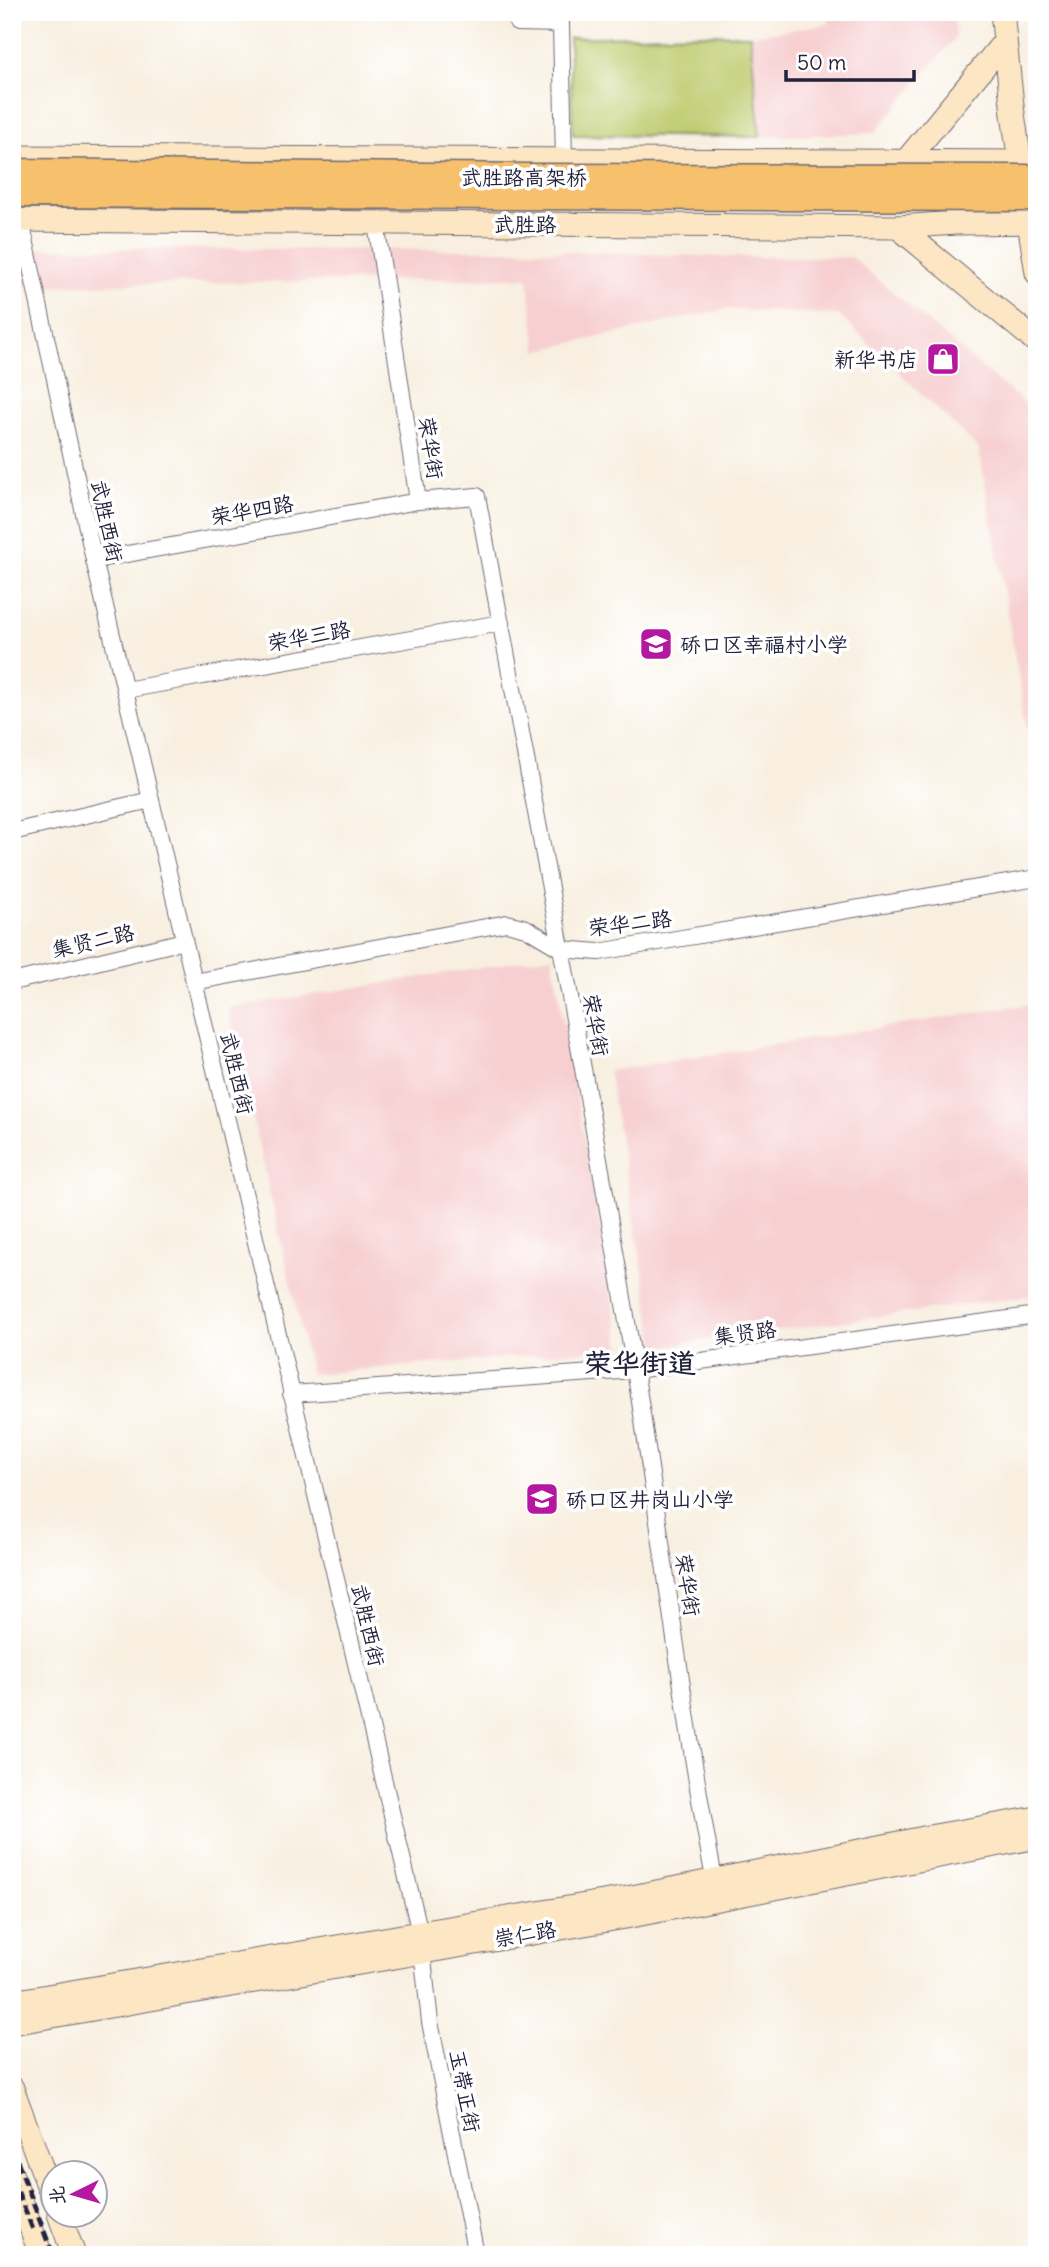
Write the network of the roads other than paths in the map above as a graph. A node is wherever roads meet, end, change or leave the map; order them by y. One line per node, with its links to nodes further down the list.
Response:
1 (517, 12): 5 (street)
2 (1002, 12): 3 (main road)
3 (1005, 41): 6 (main road); 7 (main road)
4 (12, 157): 5 (main road)
5 (564, 160): 6 (main road)
6 (906, 162): 7 (main road)
7 (1031, 168): 8 (main road, 武胜路高架桥, bridge); 10 (main road)
8 (12, 172)
9 (12, 194): 10 (main road, 武胜路高架桥, bridge)
10 (1034, 214): 13 (main road, 武胜路); 14 (main road)
11 (16, 220): 12 (main road, 武胜路); 17 (street, 武胜西街)
12 (376, 223): 13 (main road, 武胜路); 16 (street, 荣华街)
13 (898, 227): 15 (main road)
14 (1037, 273)
15 (1037, 342)
16 (418, 501): 17 (street, 荣华四路); 18 (street, 荣华街)
17 (94, 560): 19 (street, 武胜西街)
18 (501, 623): 19 (street, 荣华三路); 24 (street, 荣华街)
19 (125, 690): 20 (street, 武胜西街)
20 (151, 800): 21 (street); 23 (street, 武胜西街)
21 (12, 832)
22 (1037, 878): 24 (street, 荣华二路)
23 (184, 941): 25 (street, 集贤二路); 26 (street, 武胜西街)
24 (561, 949): 26 (street, 荣华二路); 28 (street, 荣华街)
25 (12, 982)
26 (194, 982): 29 (street, 武胜西街)
27 (1037, 1315): 28 (street, 集贤路)
28 (635, 1370): 29 (street, 集贤路); 32 (street, 荣华街)
29 (291, 1394): 33 (street, 武胜西街)
30 (1037, 1818): 32 (main road, 崇仁路)
31 (1037, 1837): 32 (main road, 崇仁路)
32 (716, 1890): 33 (main road, 崇仁路)
33 (421, 1943): 34 (main road, 崇仁路); 35 (main road, 崇仁路); 42 (street, 玉带正街)
34 (12, 2002)
35 (12, 2023)
36 (12, 2088): 37 (main road)
37 (38, 2158)
38 (12, 2175): 40 (main road)
39 (64, 2228): 41 (main road)
40 (41, 2255)
41 (74, 2255)
42 (476, 2255)

